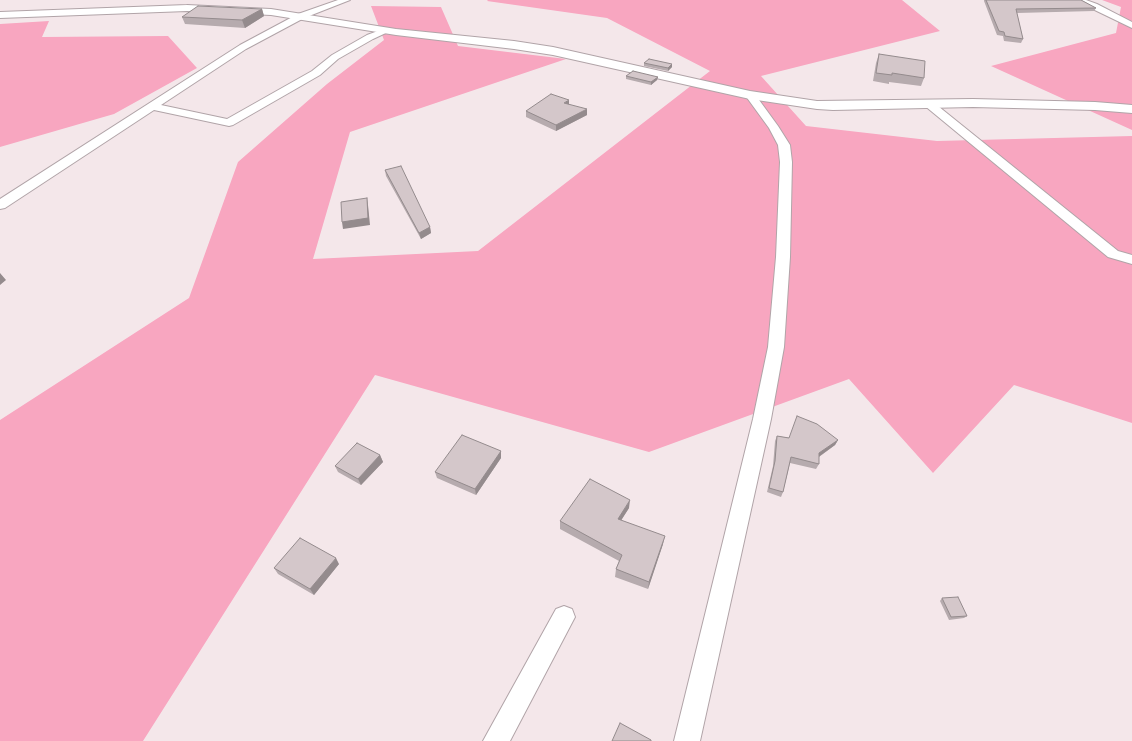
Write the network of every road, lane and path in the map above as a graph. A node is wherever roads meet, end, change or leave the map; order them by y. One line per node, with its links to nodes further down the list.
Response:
1 (346, 0): 4 (street)
2 (1078, 0): 5 (street)
3 (0, 16): 4 (street)
4 (301, 16): 6 (street); 9 (street)
5 (1132, 24)
6 (386, 31): 7 (street); 9 (street)
7 (750, 95): 8 (street); 15 (street)
8 (929, 104): 10 (street); 12 (street)
9 (151, 106): 11 (street)
10 (1132, 109)
11 (0, 205)
12 (1132, 260)
13 (564, 617): 14 (street)
14 (496, 741)
15 (687, 741)

